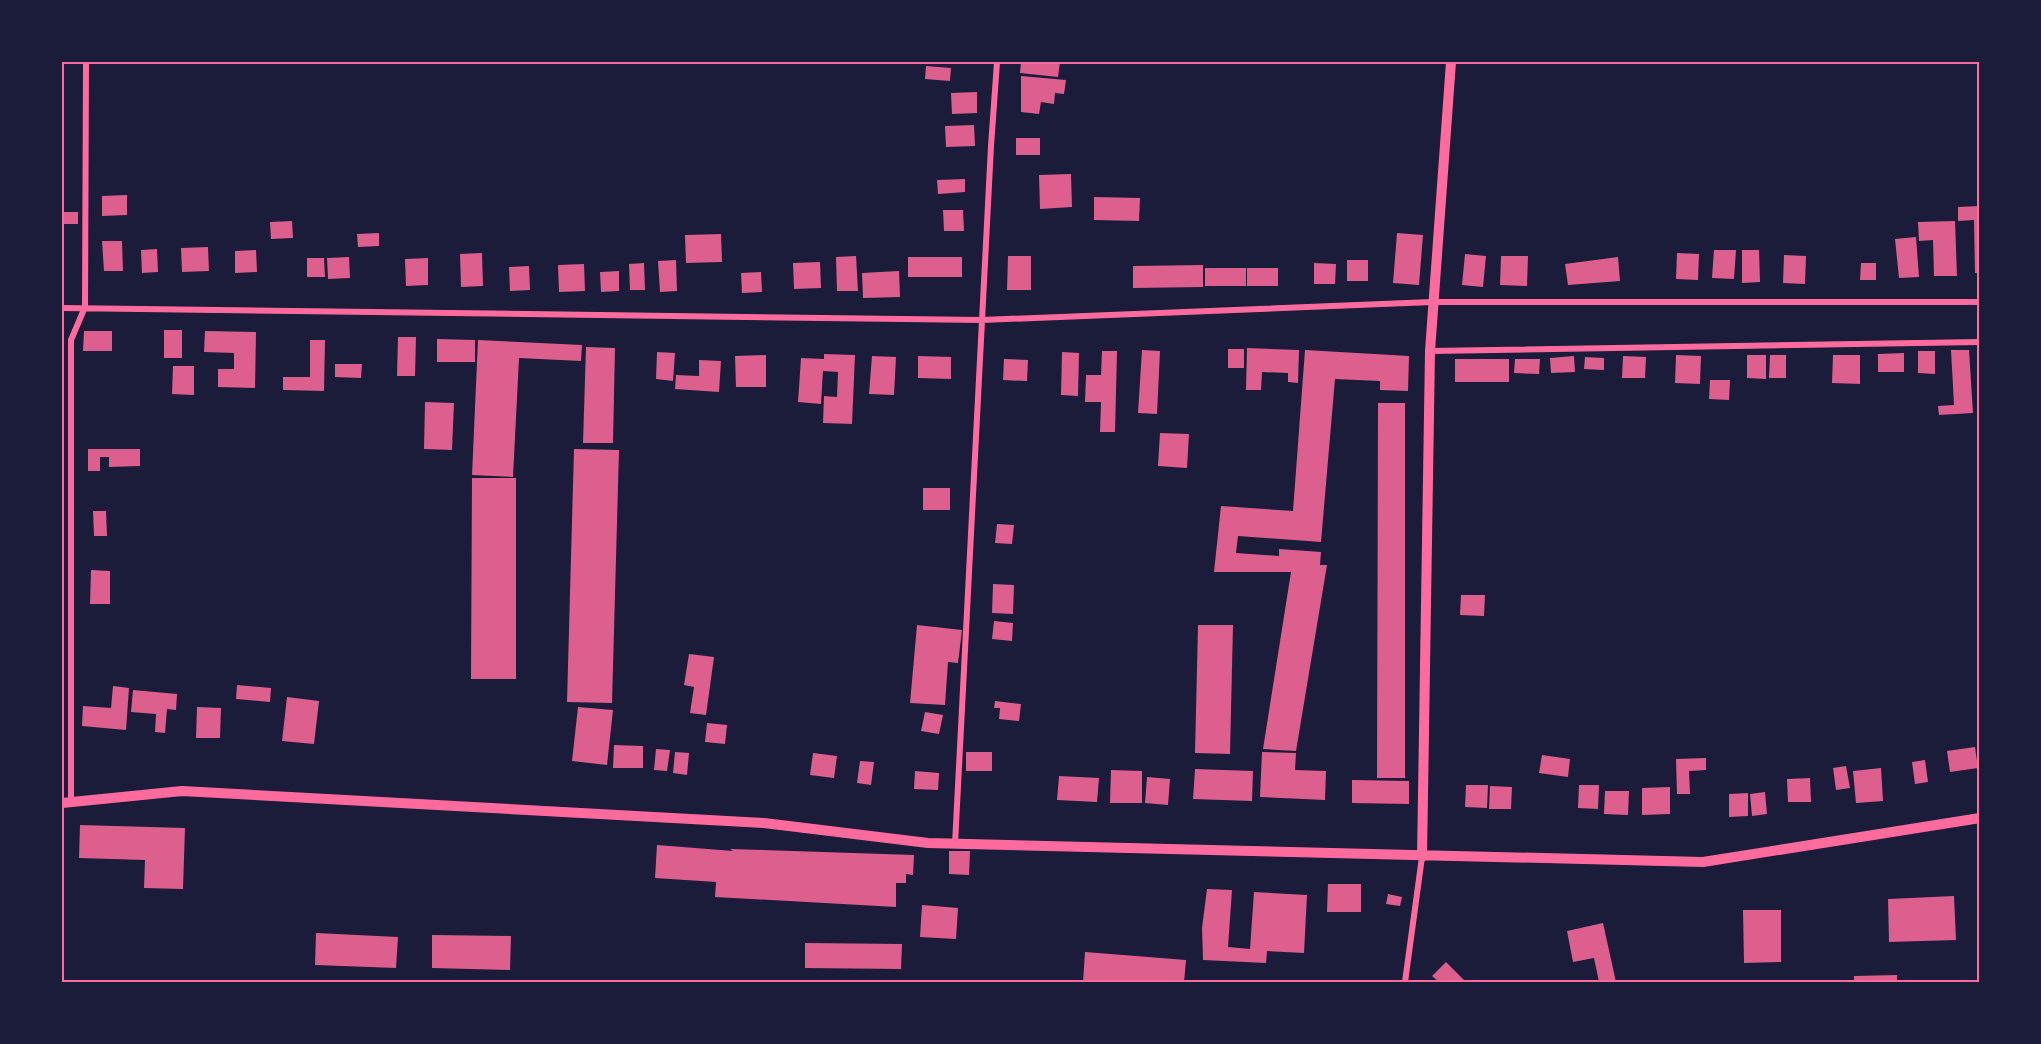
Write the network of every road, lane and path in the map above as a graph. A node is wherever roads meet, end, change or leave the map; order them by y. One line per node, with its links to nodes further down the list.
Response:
1 (86, 62): 6 (street)
2 (997, 62): 8 (street)
3 (1450, 62): 4 (street)
4 (1432, 302): 5 (street); 8 (street); 10 (street)
5 (1980, 303)
6 (85, 307): 7 (street); 8 (street); 11 (street)
7 (62, 308)
8 (982, 320): 13 (street)
9 (1980, 342): 10 (street)
10 (1430, 351): 14 (street)
11 (66, 802): 13 (street)
12 (1980, 818): 14 (street)
13 (955, 844): 14 (street)
14 (1422, 857): 15 (street)
15 (1405, 982)

